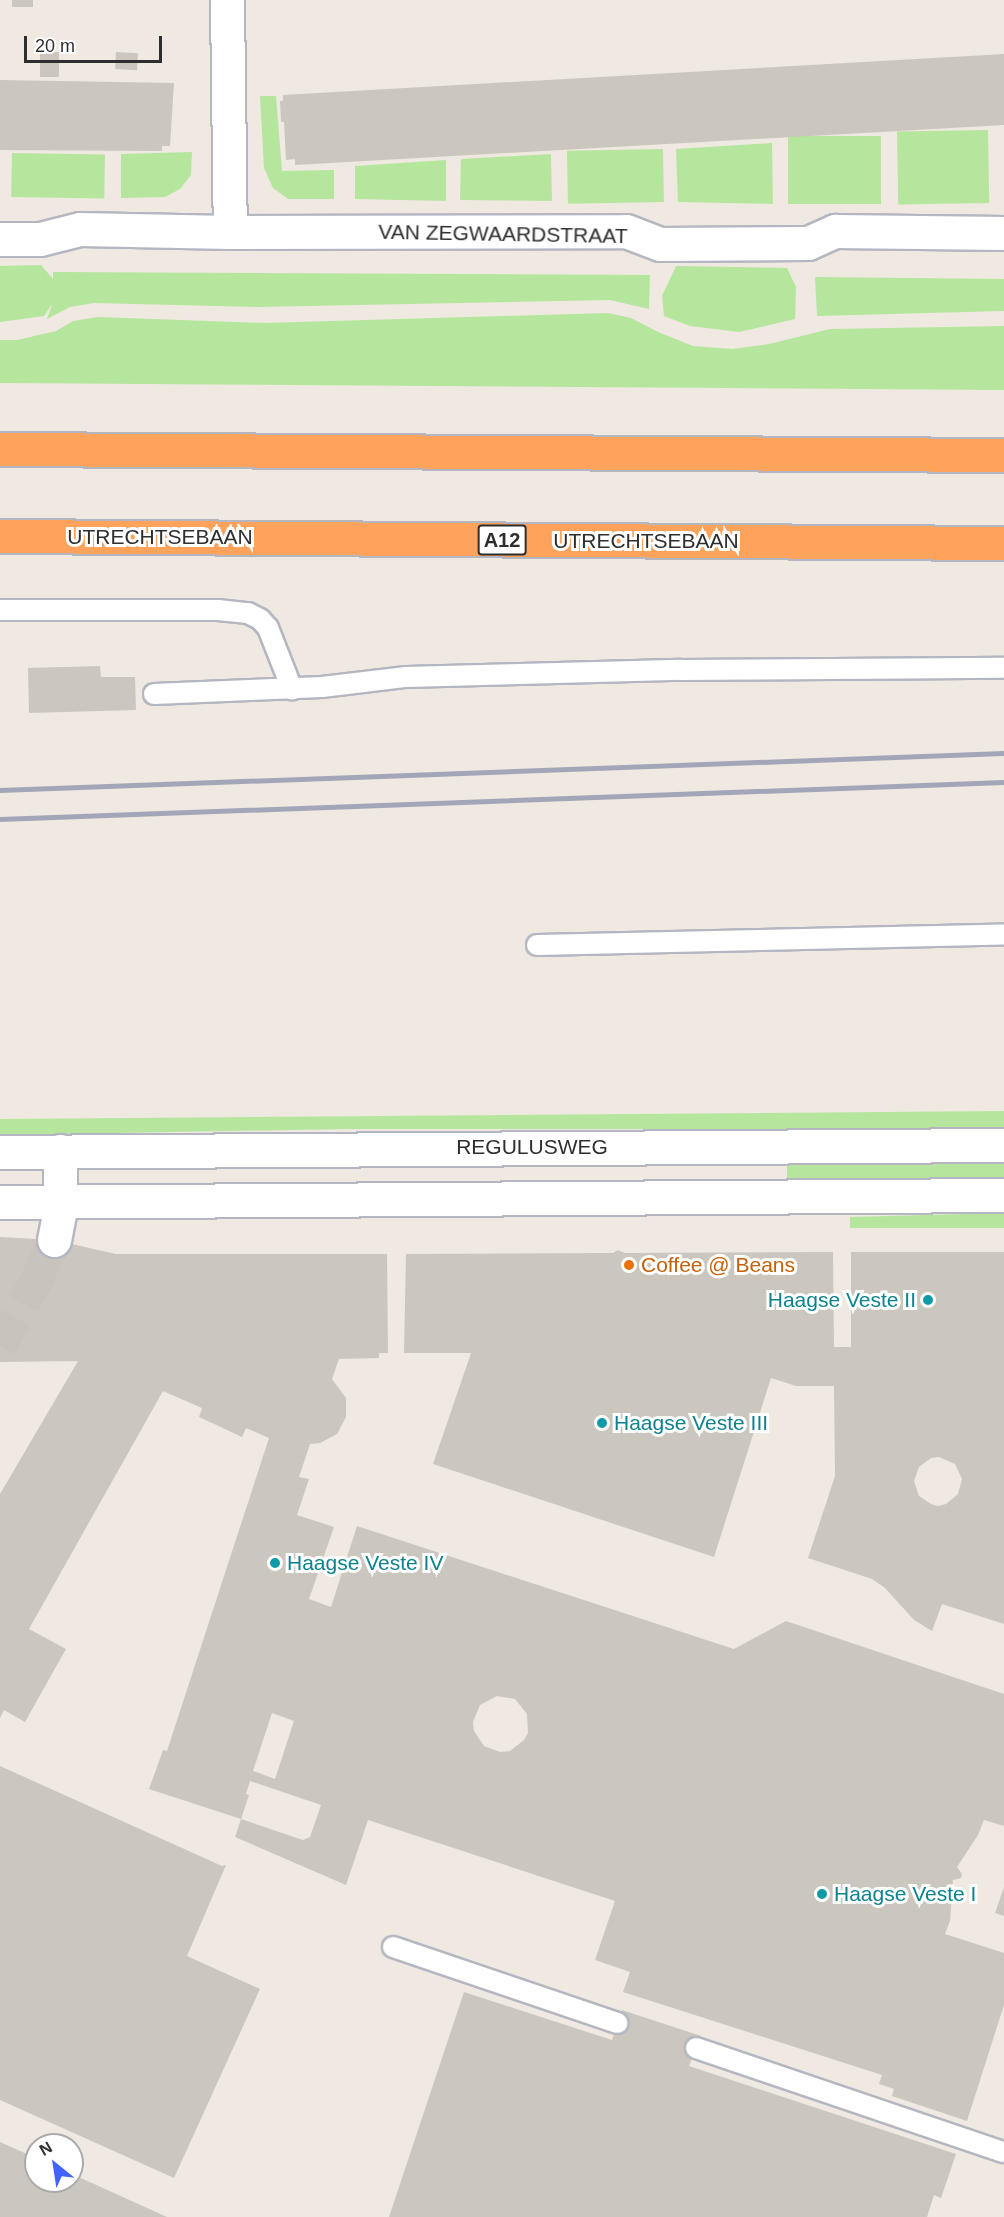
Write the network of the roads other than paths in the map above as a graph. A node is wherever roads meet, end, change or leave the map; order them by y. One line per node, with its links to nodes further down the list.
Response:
1 (227, 0): 2 (main road)
2 (230, 232): 3 (main road, VAN ZEGWAARDSTRAAT); 4 (main road, VAN ZEGWAARDSTRAAT)
3 (1004, 233)
4 (0, 239)
5 (0, 449): 6 (highway)
6 (1004, 455)
7 (0, 536): 8 (highway, UTRECHTSEBAAN / A12)
8 (1004, 543)
9 (0, 610): 11 (lane)
10 (1004, 668): 11 (lane)
11 (292, 689): 12 (lane)
12 (154, 694)
13 (1004, 934): 14 (lane)
14 (537, 945)
15 (1004, 1145): 16 (main road, REGULUSWEG)
16 (60, 1151): 17 (main road, REGULUSWEG); 20 (main road)
17 (0, 1152)
18 (1004, 1196): 20 (main road)
19 (0, 1202): 20 (main road)
20 (60, 1202): 21 (main road)
21 (54, 1240)
22 (393, 1947): 23 (lane)
23 (618, 2023)
24 (696, 2048): 25 (lane)
25 (1004, 2152)

